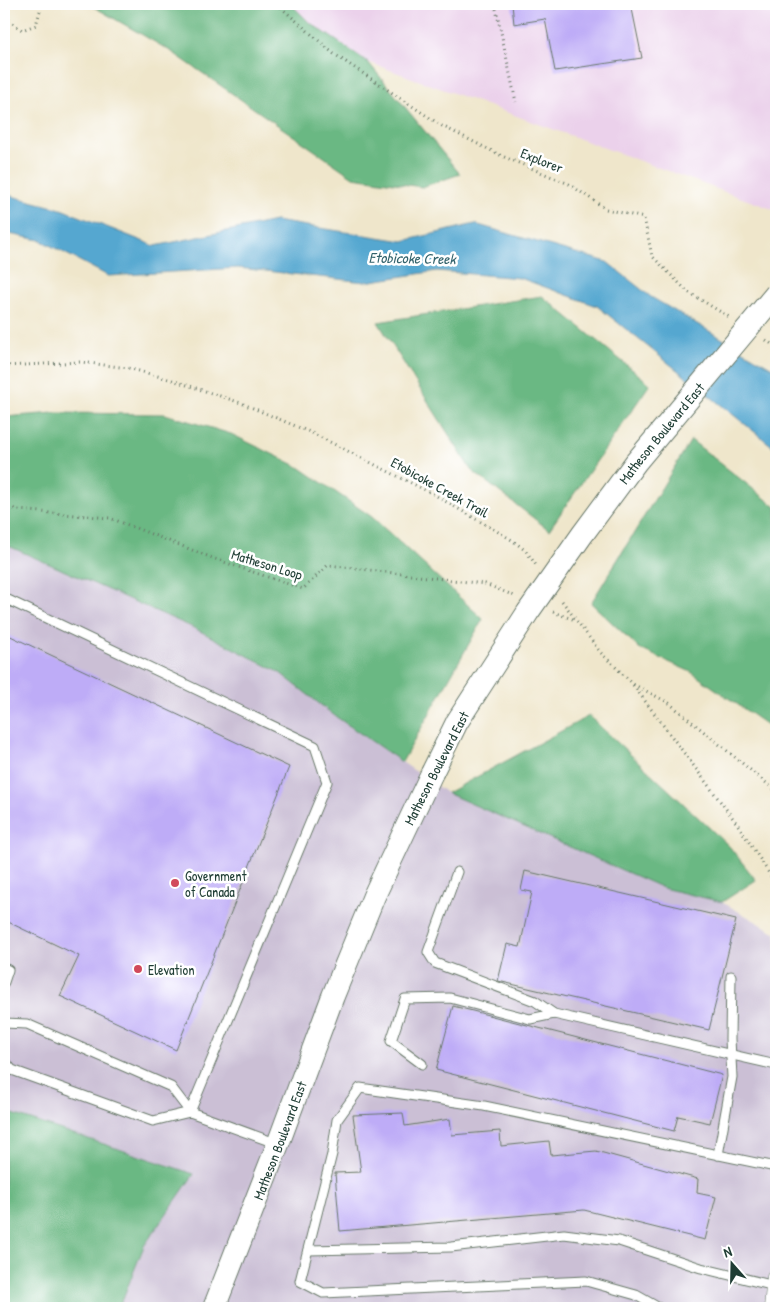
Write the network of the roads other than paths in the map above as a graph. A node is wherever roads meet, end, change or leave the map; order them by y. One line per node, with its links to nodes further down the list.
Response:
1 (776, 294): 15 (street, Matheson Boulevard East, bridge)
2 (4, 598): 14 (lane)
3 (457, 872): 7 (lane)
4 (4, 968): 6 (lane)
5 (731, 976): 9 (lane)
6 (4, 982)
7 (554, 1014): 9 (lane); 11 (lane)
8 (4, 1023): 14 (lane)
9 (731, 1054): 12 (lane); 16 (lane)
10 (4, 1060): 13 (lane)
11 (422, 1064)
12 (776, 1065)
13 (8, 1071): 14 (lane)
14 (190, 1112): 15 (lane)
15 (278, 1144): 20 (street, Matheson Boulevard East)
16 (718, 1155): 17 (lane); 18 (lane)
17 (776, 1167)
18 (308, 1250): 19 (lane); 21 (lane)
19 (776, 1282): 22 (street)
20 (214, 1308)
21 (659, 1308)
22 (773, 1308)

